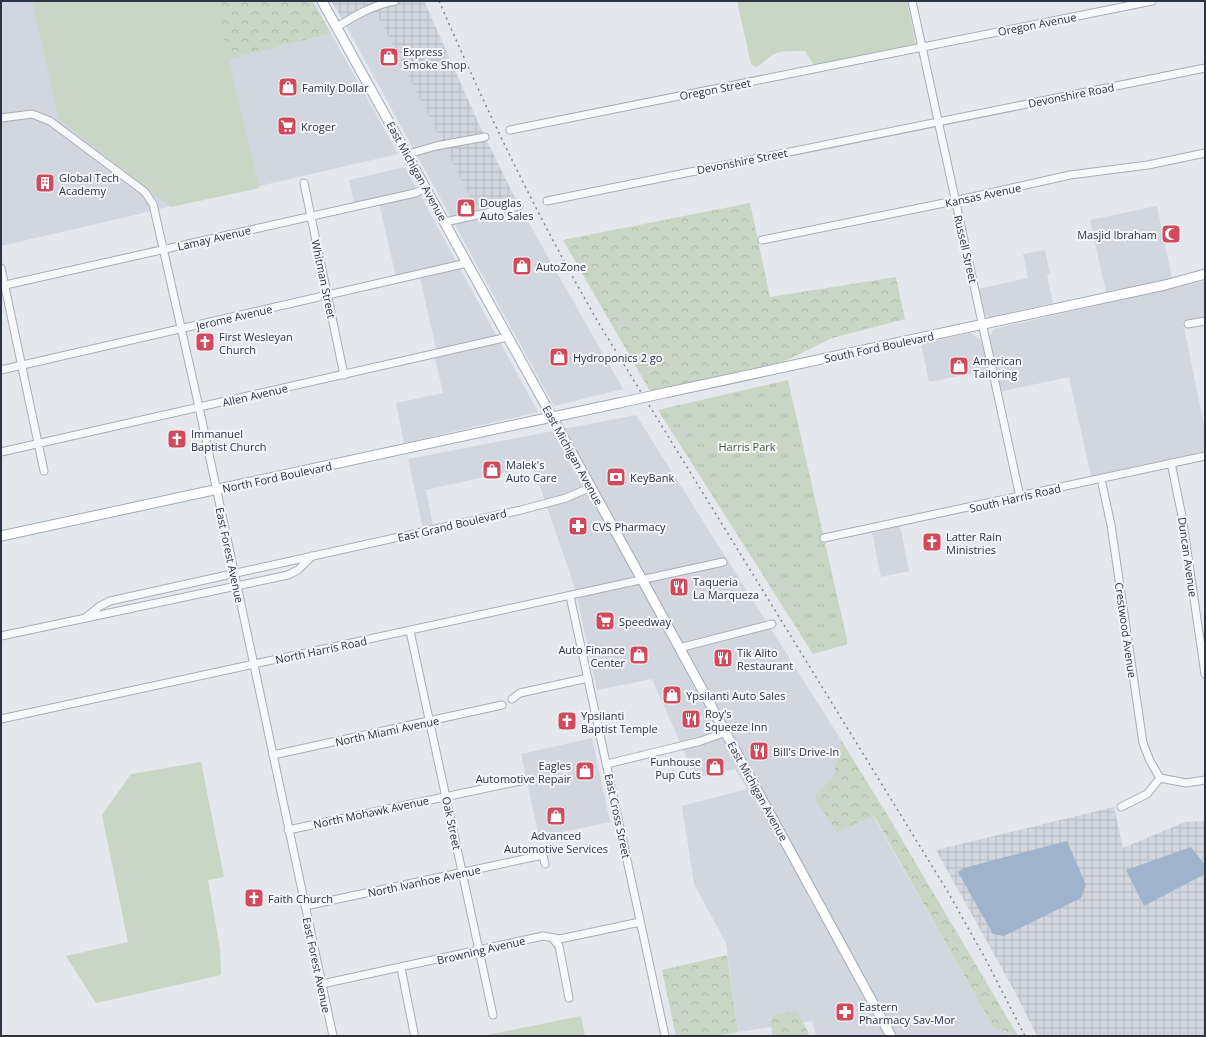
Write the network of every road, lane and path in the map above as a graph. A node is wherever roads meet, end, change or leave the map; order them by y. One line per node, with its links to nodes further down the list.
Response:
1 (322, 1): 5 (main road, East Michigan Avenue)
2 (395, 1): 5 (street)
3 (912, 1): 6 (street, Russell Street)
4 (1152, 1): 6 (street, Oregon Avenue)
5 (337, 27): 12 (main road, East Michigan Avenue)
6 (921, 48): 9 (street, Russell Street); 10 (street, Oregon Street)
7 (1205, 68): 9 (street, Devonshire Road)
8 (1, 118): 22 (street, East Forest Avenue)
9 (937, 122): 16 (street, Devonshire Street); 17 (street, Russell Street)
10 (510, 130)
11 (485, 137): 12 (street)
12 (408, 154): 15 (main road, East Michigan Avenue)
13 (1205, 154): 17 (street, Kansas Avenue)
14 (304, 183): 19 (street, Whitman Street)
15 (426, 188): 19 (street, Lamay Avenue); 20 (main road, East Michigan Avenue)
16 (547, 201)
17 (955, 201): 21 (street, Kansas Avenue); 30 (street, Russell Street)
18 (520, 206): 20 (street)
19 (311, 216): 22 (street, Lamay Avenue); 27 (street, Whitman Street)
20 (445, 222): 23 (main road, East Michigan Avenue)
21 (762, 240)
22 (164, 250): 26 (street, Lamay Avenue); 31 (street, East Forest Avenue)
23 (467, 263): 27 (street, Jerome Avenue); 32 (main road, East Michigan Avenue)
24 (1, 268): 26 (street)
25 (1205, 274): 30 (main road, South Ford Boulevard)
26 (3, 286): 33 (street)
27 (327, 295): 31 (street, Jerome Avenue); 35 (street, Whitman Street)
28 (1205, 321): 29 (street)
29 (1188, 324)
30 (982, 325): 37 (main road, South Ford Boulevard, bridge); 46 (street, Russell Street)
31 (181, 329): 33 (street, Jerome Avenue); 36 (street, East Forest Avenue)
32 (508, 337): 35 (street, Allen Avenue); 44 (main road, East Michigan Avenue)
33 (21, 366): 34 (street, Jerome Avenue); 38 (street)
34 (1, 370)
35 (344, 375): 36 (street, Allen Avenue)
36 (199, 407): 38 (street, Allen Avenue); 45 (street, East Forest Avenue)
37 (553, 417): 45 (main road, North Ford Boulevard, bridge)
38 (37, 444): 39 (street, Allen Avenue); 42 (street)
39 (1, 452)
40 (1205, 456): 41 (street, South Harris Road)
41 (1171, 463): 43 (street, South Harris Road); 61 (street, Duncan Avenue)
42 (44, 471)
43 (1101, 479): 46 (street, South Harris Road); 70 (street, Crestwood Avenue)
44 (591, 487): 49 (street, East Grand Boulevard); 52 (main road, East Michigan Avenue)
45 (216, 491): 47 (main road, North Ford Boulevard); 51 (street, East Forest Avenue)
46 (1020, 497): 48 (street, South Harris Road)
47 (1, 536)
48 (824, 538)
49 (312, 556): 51 (street, East Grand Boulevard); 53 (street, East Grand Boulevard)
50 (723, 562): 52 (street)
51 (234, 573): 53 (street, East Forest Avenue); 55 (street, East Grand Boulevard)
52 (642, 580): 54 (street, North Harris Road); 59 (main road, East Michigan Avenue)
53 (237, 587): 55 (street, East Grand Boulevard); 60 (street, East Forest Avenue)
54 (570, 596): 57 (street, North Harris Road); 62 (street, East Cross Street)
55 (85, 618): 58 (street, East Grand Boulevard)
56 (772, 624): 59 (street)
57 (410, 631): 60 (street, North Harris Road); 66 (street, Oak Street)
58 (1, 636)
59 (679, 648): 67 (main road, East Michigan Avenue)
60 (254, 665): 65 (street, North Harris Road); 68 (street, East Forest Avenue)
61 (1205, 674)
62 (588, 678): 63 (street); 69 (street, East Cross Street)
63 (512, 699)
64 (502, 705): 66 (street, North Miami Avenue)
65 (1, 720)
66 (430, 721): 68 (street, North Miami Avenue); 73 (street, Oak Street)
67 (726, 732): 69 (street); 89 (main road, East Michigan Avenue)
68 (273, 755): 75 (street, East Forest Avenue)
69 (607, 764): 79 (street, East Cross Street)
70 (1160, 778): 72 (street); 74 (street)
71 (525, 780): 73 (street, North Mohawk Avenue)
72 (1205, 780)
73 (446, 796): 75 (street, North Mohawk Avenue); 77 (street, Oak Street)
74 (1121, 807)
75 (288, 830): 78 (street, East Forest Avenue)
76 (545, 864): 77 (street, North Ivanhoe Avenue)
77 (462, 872): 78 (street, North Ivanhoe Avenue); 81 (street, Oak Street)
78 (305, 906): 83 (street, East Forest Avenue)
79 (640, 922): 80 (street, Browning Avenue); 88 (street, East Cross Street)
80 (554, 940): 81 (street, Browning Avenue); 84 (street)
81 (479, 950): 82 (street, Browning Avenue); 85 (street, Oak Street)
82 (401, 968): 83 (street, Browning Avenue); 86 (street)
83 (322, 984): 87 (street, East Forest Avenue)
84 (569, 998)
85 (493, 1015)
86 (414, 1033)
87 (332, 1036)
88 (665, 1036)
89 (892, 1036)

